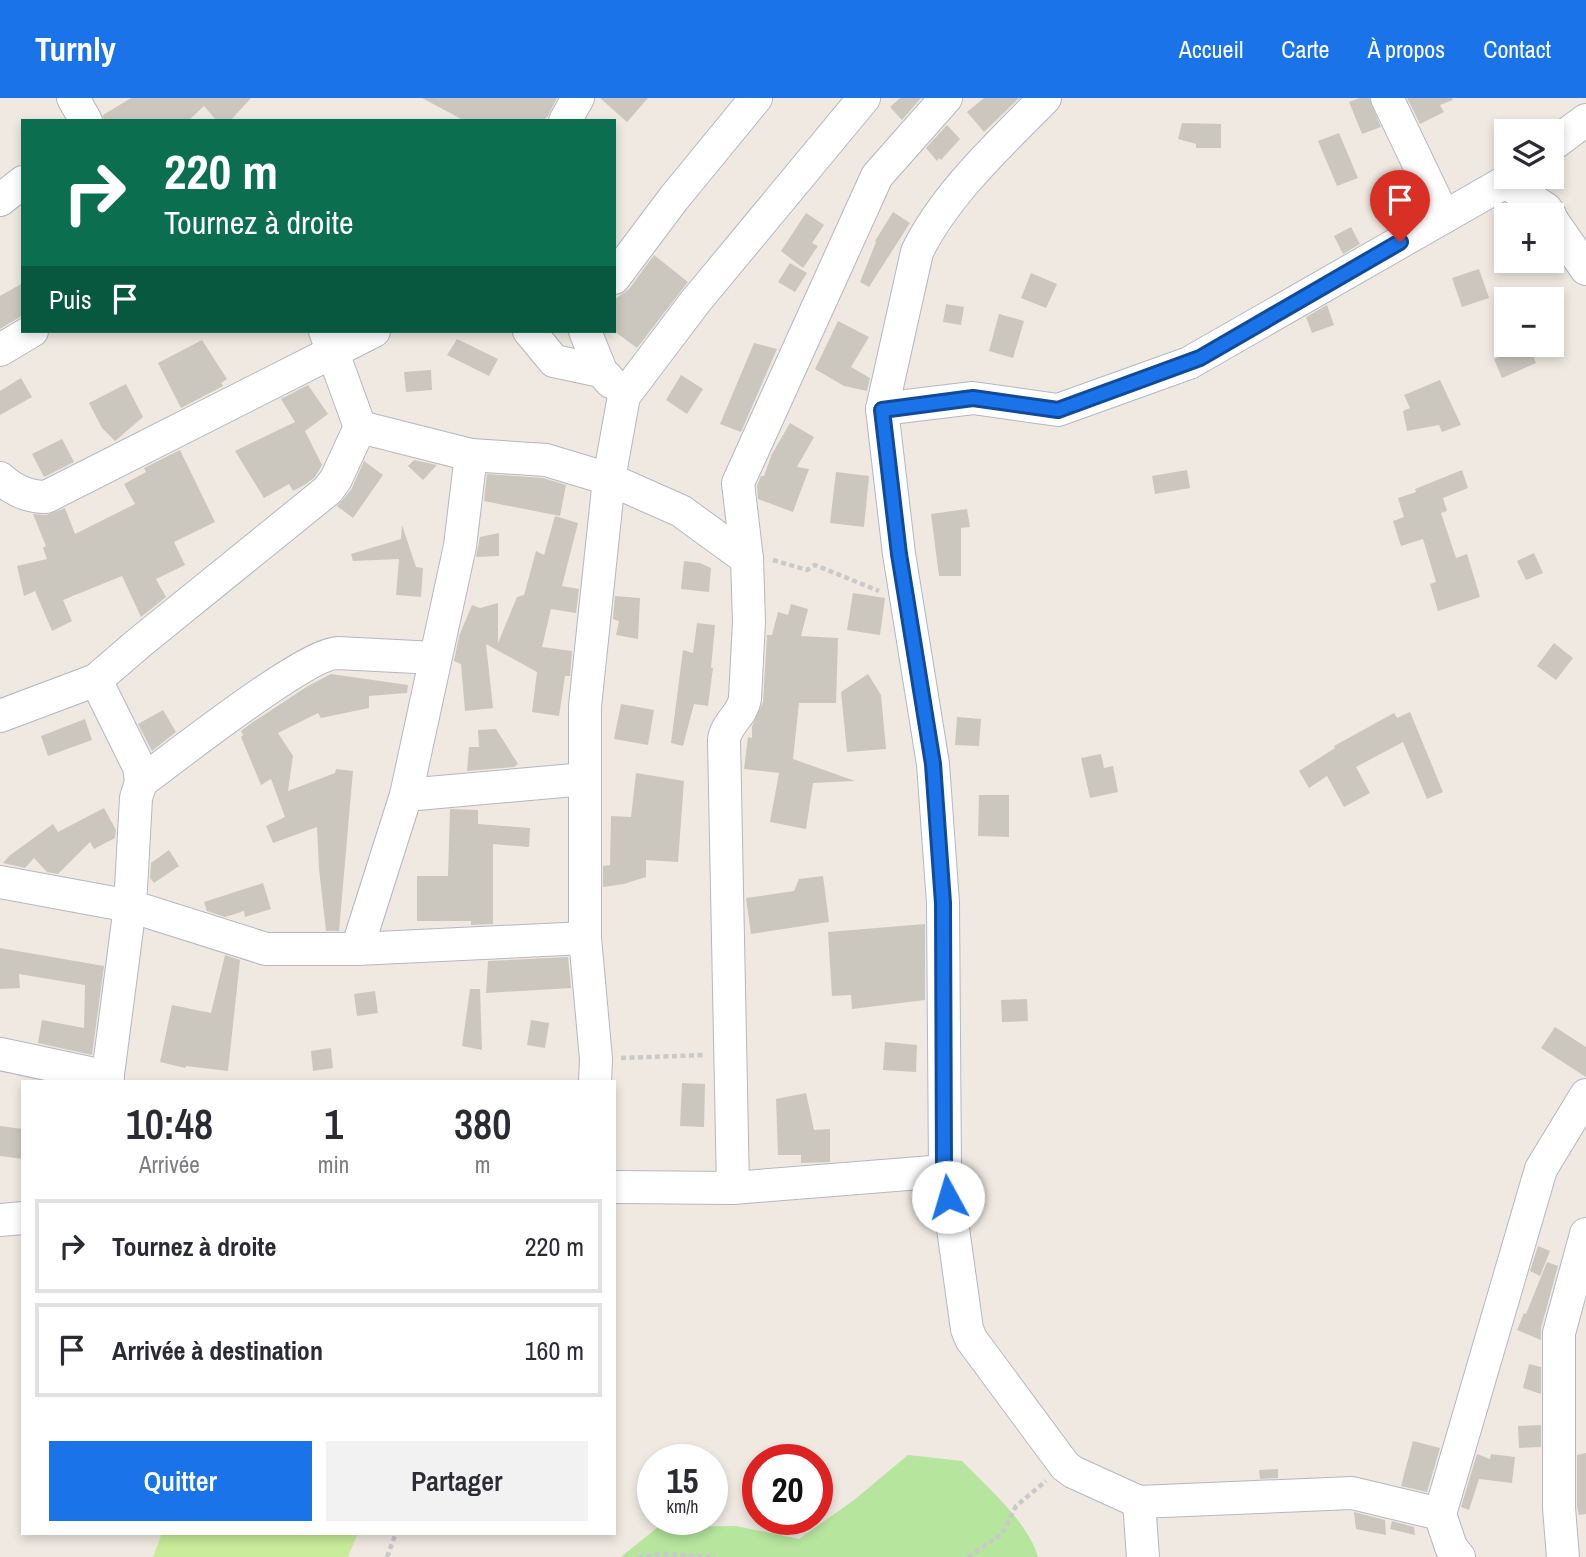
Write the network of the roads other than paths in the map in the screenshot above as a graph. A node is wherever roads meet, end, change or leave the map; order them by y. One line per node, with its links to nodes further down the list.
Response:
1 (73, 98): 7 (street)
2 (756, 98): 18 (street)
3 (864, 98): 26 (street)
4 (946, 98): 32 (street)
5 (1045, 98): 27 (street)
6 (1387, 98): 15 (street)
7 (85, 119)
8 (1586, 120): 9 (street)
9 (1564, 136)
10 (21, 183): 13 (street)
11 (1495, 189): 15 (street)
12 (1522, 189): 14 (street)
13 (0, 200)
14 (1539, 203)
15 (1444, 217): 27 (street)
16 (1564, 237): 17 (street)
17 (1586, 269)
18 (616, 275)
19 (29, 333): 24 (street)
20 (364, 333): 23 (street)
21 (531, 333): 25 (street)
22 (586, 333): 25 (street)
23 (328, 341): 28 (street); 30 (street)
24 (0, 350)
25 (601, 371): 26 (street)
26 (624, 396): 31 (street)
27 (882, 410): 47 (street)
28 (360, 427): 29 (street); 34 (street)
29 (471, 455): 31 (street); 33 (street)
30 (0, 478)
31 (609, 479): 32 (street); 36 (street)
32 (746, 554): 49 (street)
33 (435, 658): 37 (street); 38 (street)
34 (96, 680): 35 (street); 37 (street)
35 (0, 716)
36 (585, 779): 38 (street); 41 (street)
37 (141, 782): 40 (street)
38 (405, 795): 42 (street)
39 (0, 882): 40 (street)
40 (130, 906): 42 (street); 45 (street)
41 (585, 939): 42 (street); 44 (street)
42 (357, 949)
43 (0, 1054): 45 (street)
44 (595, 1070)
45 (107, 1079)
46 (1586, 1095): 54 (street)
47 (944, 1171): 49 (street); 53 (street)
48 (616, 1187): 49 (street)
49 (733, 1188)
50 (21, 1217): 51 (street)
51 (0, 1220)
52 (1586, 1234): 57 (street)
53 (1139, 1502): 54 (street); 55 (street)
54 (1440, 1514): 56 (street)
55 (1143, 1557)
56 (1459, 1557)
57 (1563, 1557)

